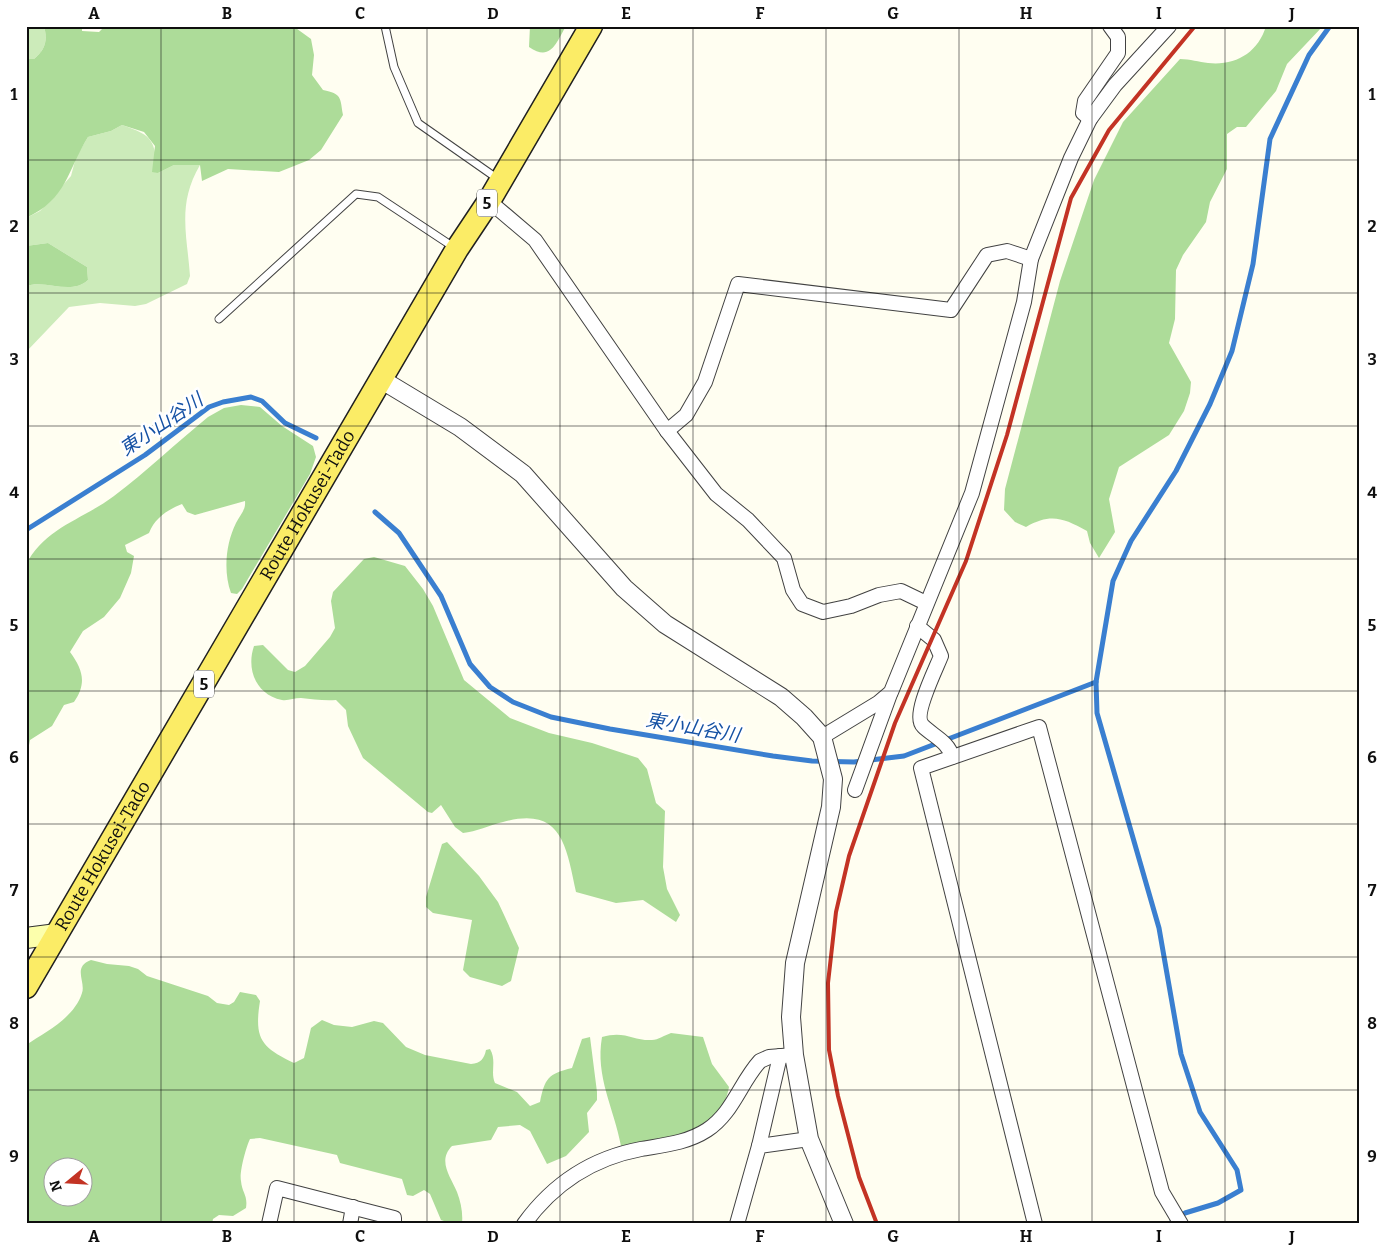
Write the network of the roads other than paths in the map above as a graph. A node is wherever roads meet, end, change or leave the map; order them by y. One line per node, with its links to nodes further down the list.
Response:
1 (385, 26): 6 (lane)
2 (591, 26): 6 (main road, Route Hokusei-Tado / 5)
3 (1110, 26): 5 (street)
4 (1169, 26): 5 (street)
5 (1090, 119): 9 (street)
6 (500, 181): 7 (main road, Route Hokusei-Tado / 5)
7 (489, 201): 8 (main road, Route Hokusei-Tado / 5); 12 (street)
8 (457, 249): 10 (lane); 11 (main road, Route Hokusei-Tado / 5)
9 (1031, 259): 12 (street); 13 (street)
10 (219, 319)
11 (382, 380): 16 (street); 19 (main road, Route Hokusei-Tado / 5)
12 (667, 431): 13 (street)
13 (926, 603): 14 (street)
14 (917, 626): 15 (street); 17 (street)
15 (891, 692): 16 (street); 18 (street)
16 (824, 744): 22 (street)
17 (951, 754): 32 (street); 33 (street)
18 (855, 790)
19 (57, 934): 20 (main road); 21 (main road, Route Hokusei-Tado / 5)
20 (26, 938)
21 (26, 987)
22 (787, 1055): 23 (street); 24 (street); 29 (street)
23 (809, 1138): 24 (street); 31 (street)
24 (759, 1146): 30 (street)
25 (353, 1207): 26 (street); 27 (street); 28 (street)
26 (269, 1224)
27 (350, 1224)
28 (394, 1224)
29 (524, 1224)
30 (737, 1224)
31 (844, 1224)
32 (1035, 1224)
33 (1181, 1224)

